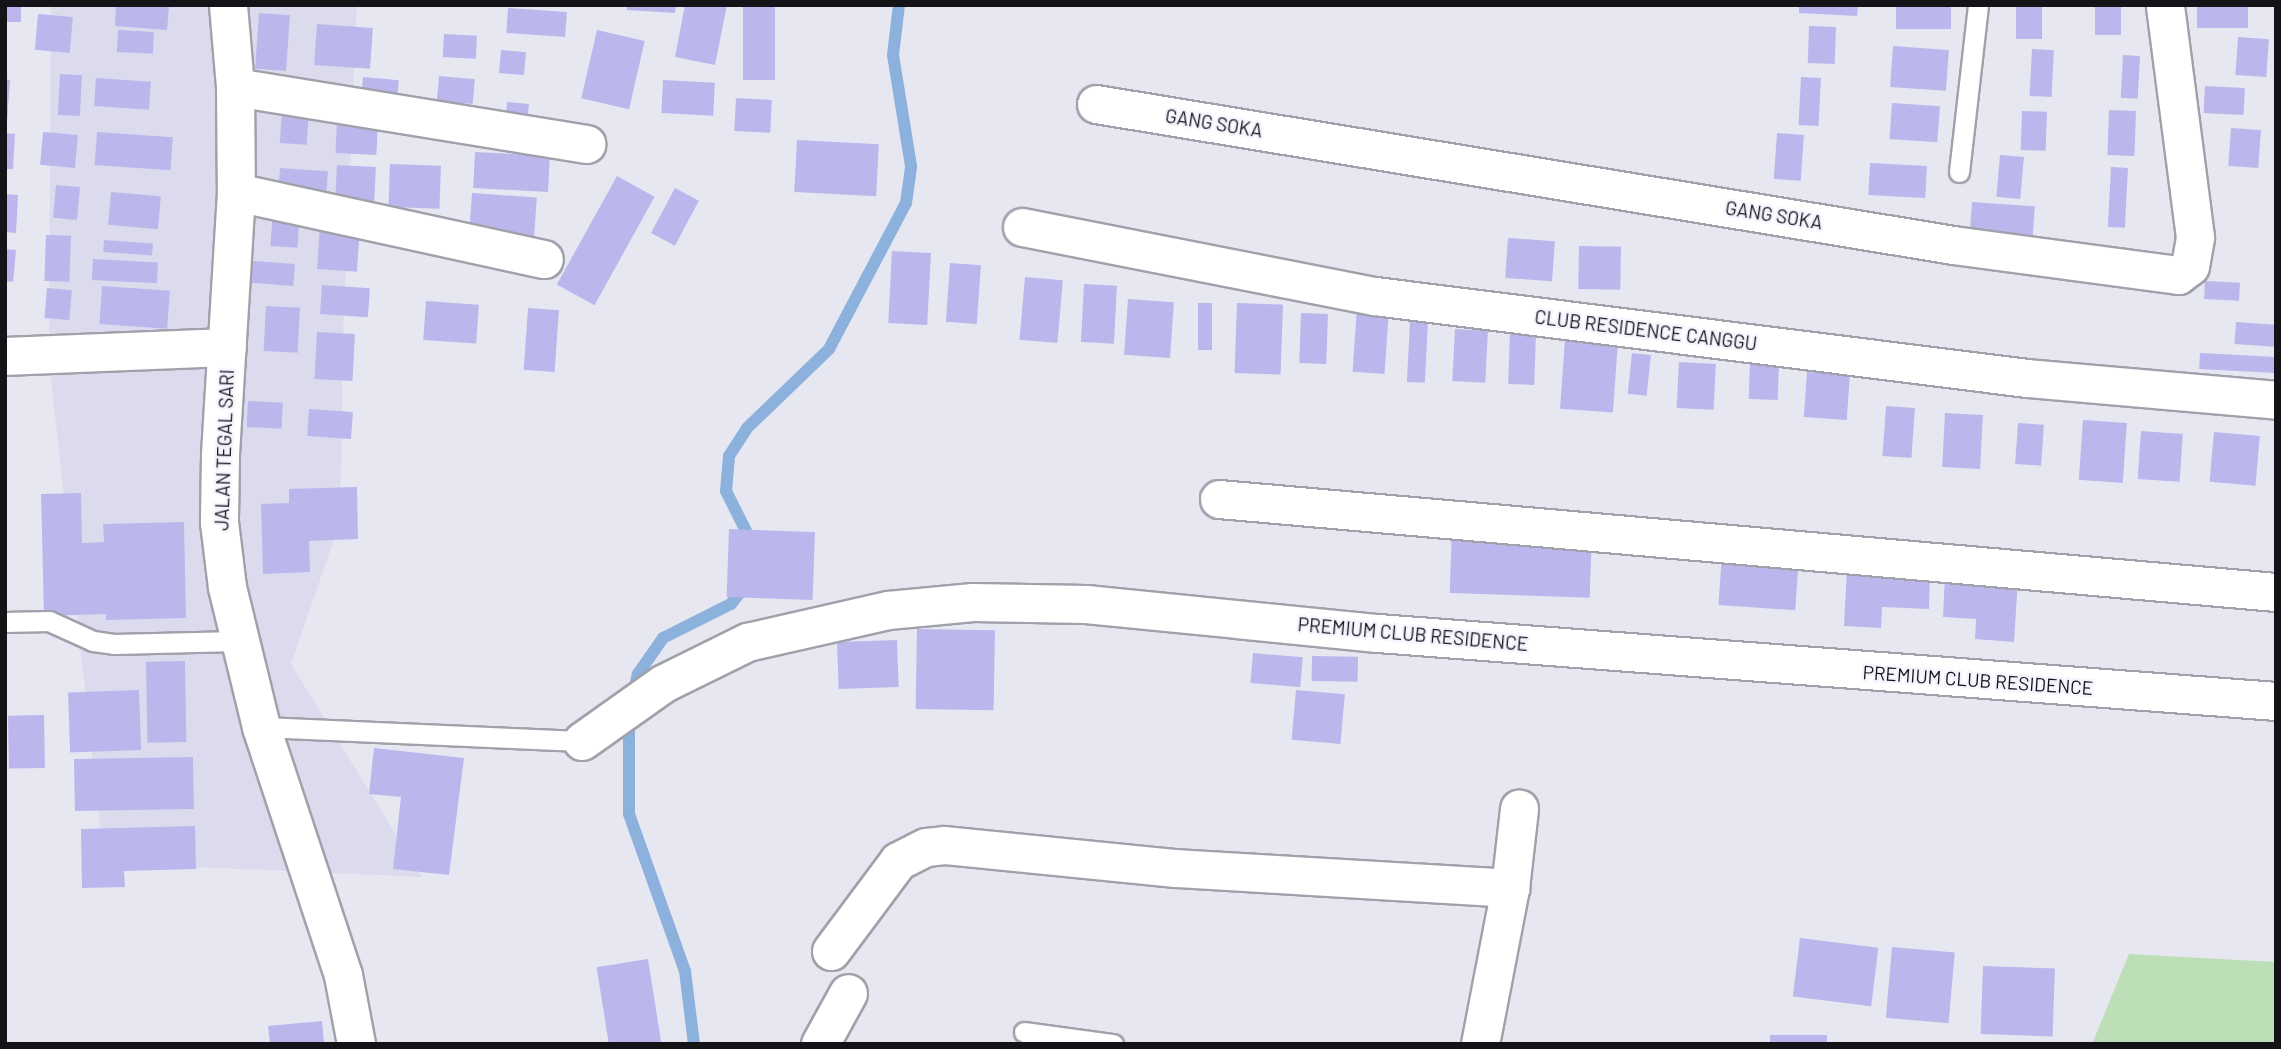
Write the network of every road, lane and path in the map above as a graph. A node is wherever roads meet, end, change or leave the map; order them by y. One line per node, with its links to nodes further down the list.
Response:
1 (228, 5): 4 (street, JALAN TEGAL SARI)
2 (1978, 5): 7 (lane)
3 (2165, 5): 5 (street, GANG SOKA)
4 (235, 87): 6 (street); 8 (street, JALAN TEGAL SARI)
5 (1096, 104)
6 (586, 144)
7 (1959, 172)
8 (236, 192): 10 (street); 11 (street, JALAN TEGAL SARI)
9 (1022, 228): 13 (street, CLUB RESIDENCE CANGGU)
10 (544, 259)
11 (227, 347): 12 (street); 17 (street, JALAN TEGAL SARI)
12 (5, 356)
13 (2276, 400)
14 (1219, 499): 15 (street)
15 (2276, 592)
16 (5, 622): 17 (lane)
17 (237, 640): 19 (street, JALAN TEGAL SARI)
18 (2276, 701): 20 (street, PREMIUM CLUB RESIDENCE)
19 (261, 727): 20 (lane); 26 (street, JALAN TEGAL SARI)
20 (582, 741)
21 (1519, 809): 22 (street)
22 (1510, 888): 23 (street); 29 (street)
23 (831, 951)
24 (848, 993): 27 (street)
25 (1024, 1032): 28 (lane)
26 (356, 1044)
27 (820, 1044)
28 (1113, 1044)
29 (1480, 1044)

